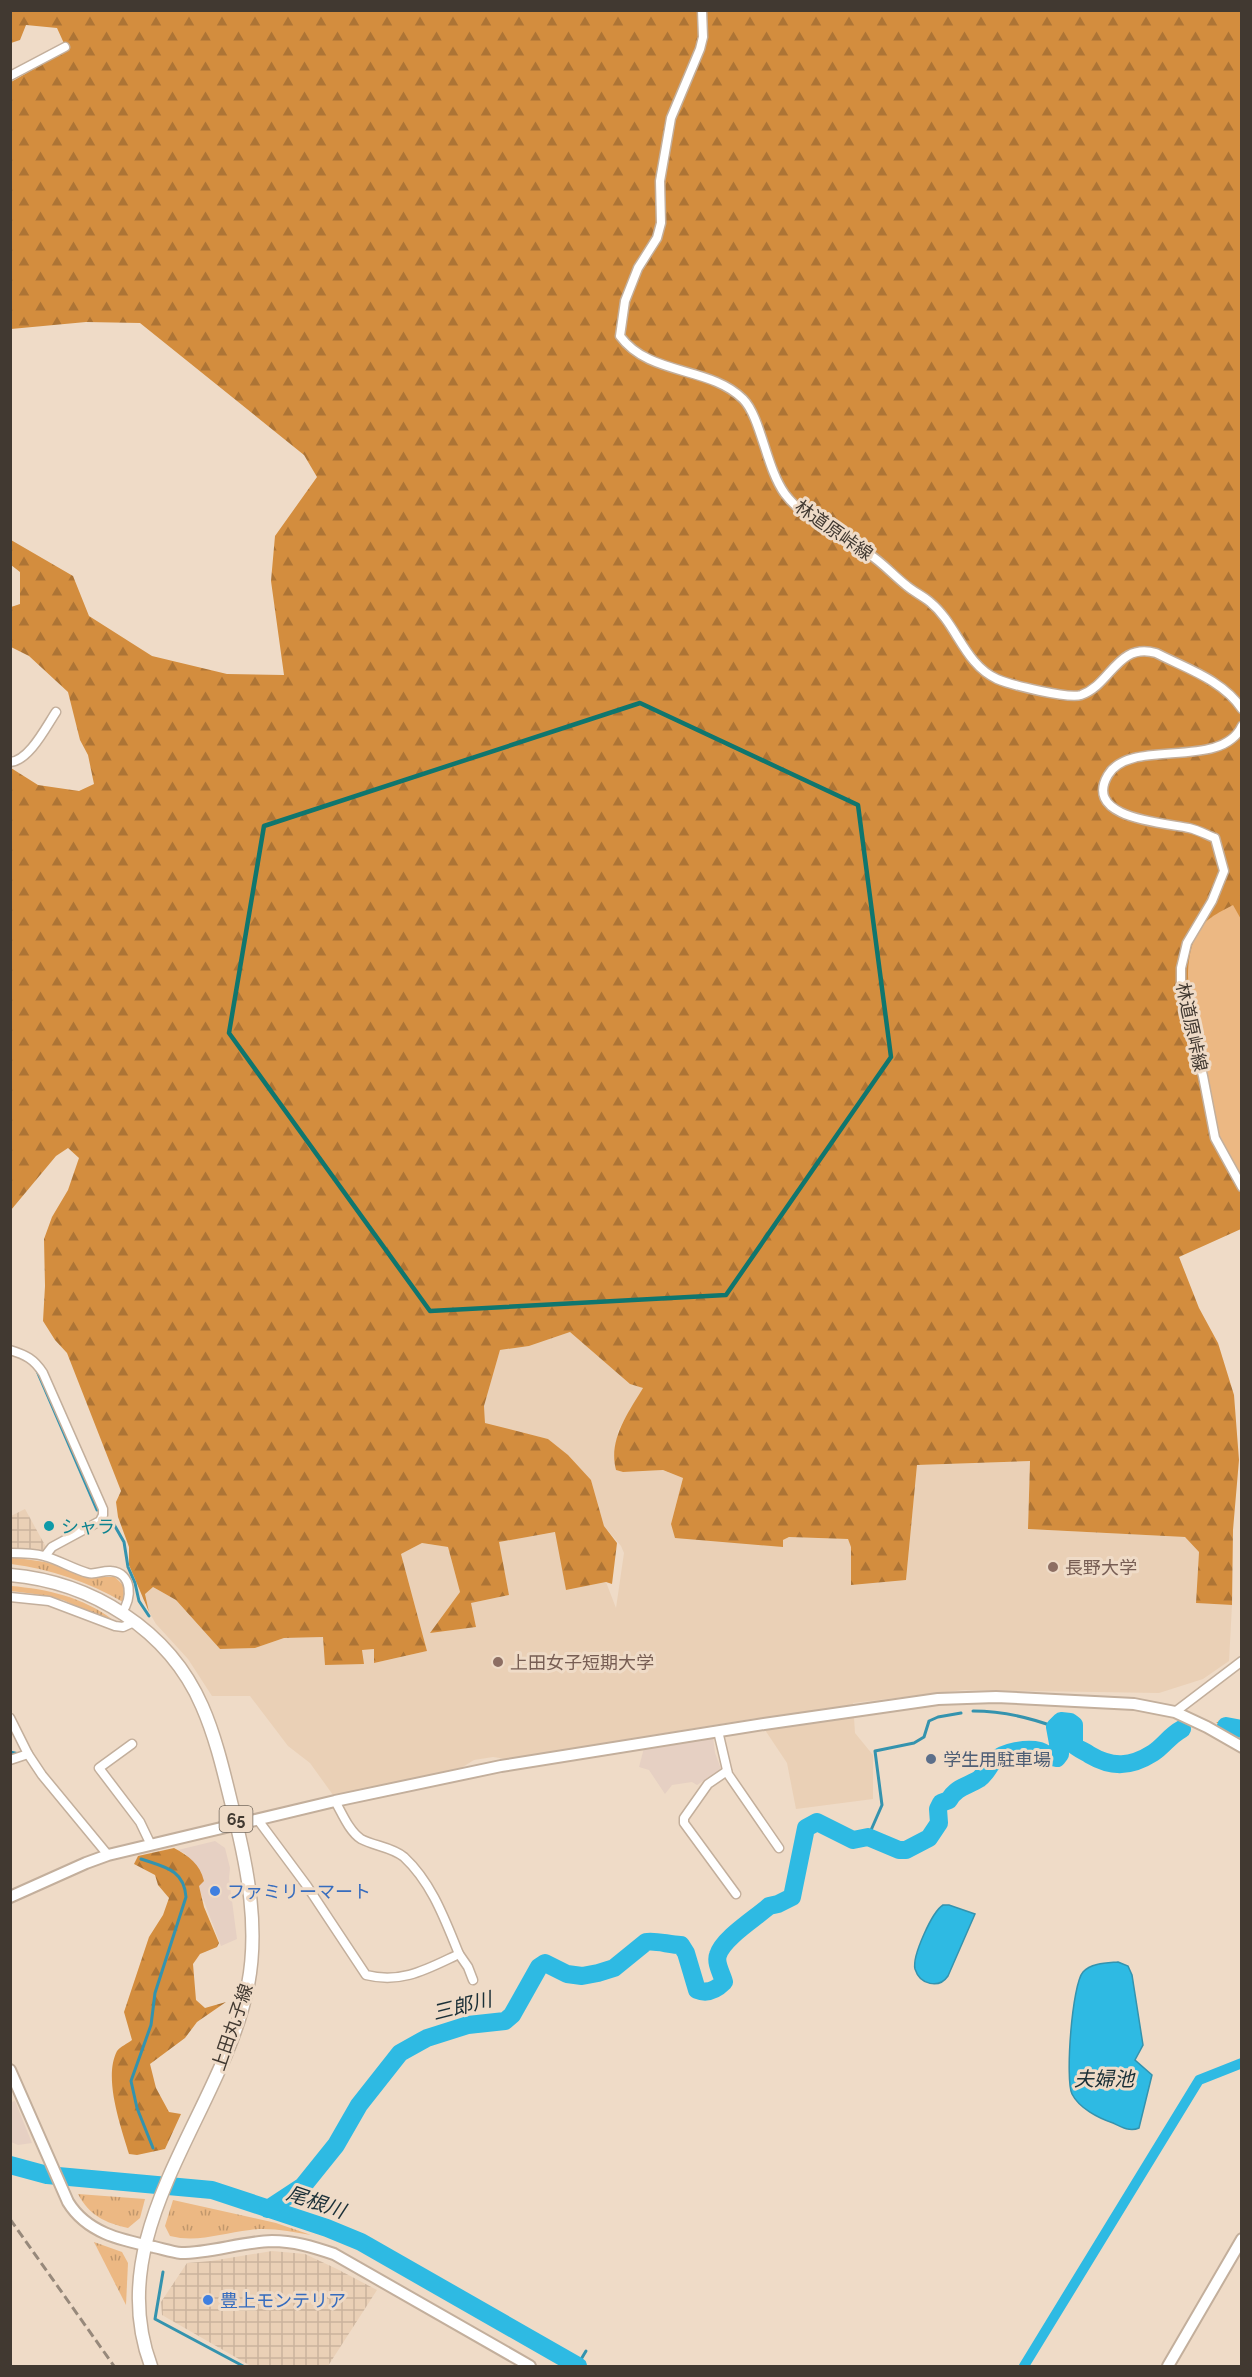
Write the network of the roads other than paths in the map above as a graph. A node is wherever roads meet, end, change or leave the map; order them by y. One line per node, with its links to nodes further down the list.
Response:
1 (702, 10): 4 (street, 林道原峠線)
2 (65, 47): 3 (street)
3 (10, 76)
4 (1242, 709)
5 (56, 712): 7 (street)
6 (1242, 726): 8 (street, 林道原峠線)
7 (10, 762)
8 (1242, 1187)
9 (10, 1350): 11 (street)
10 (10, 1553): 11 (street)
11 (45, 1556): 14 (street)
12 (10, 1575): 14 (main road, 上田丸子線 / 65)
13 (10, 1597): 15 (street)
14 (122, 1612): 15 (main road, 上田丸子線 / 65)
15 (134, 1622): 27 (main road, 上田丸子線 / 65)
16 (1242, 1661): 17 (street)
17 (1175, 1712): 19 (street); 21 (street)
18 (10, 1718): 22 (street)
19 (718, 1731): 24 (street); 25 (street)
20 (132, 1744): 28 (street)
21 (1242, 1748)
22 (28, 1755): 23 (street); 30 (street)
23 (10, 1760)
24 (727, 1771): 29 (street); 31 (street)
25 (335, 1801): 26 (street); 33 (street)
26 (258, 1820): 27 (street); 33 (street)
27 (237, 1825): 28 (street); 37 (main road, 上田丸子線 / 65)
28 (151, 1845): 30 (street)
29 (779, 1848)
30 (108, 1855): 32 (street)
31 (735, 1894)
32 (10, 1897)
33 (459, 1954): 34 (street)
34 (473, 1980)
35 (10, 2070): 37 (street)
36 (1242, 2239): 40 (street)
37 (146, 2246): 38 (main road, 上田丸子線 / 65); 39 (street)
38 (151, 2367)
39 (530, 2367)
40 (1168, 2367)

